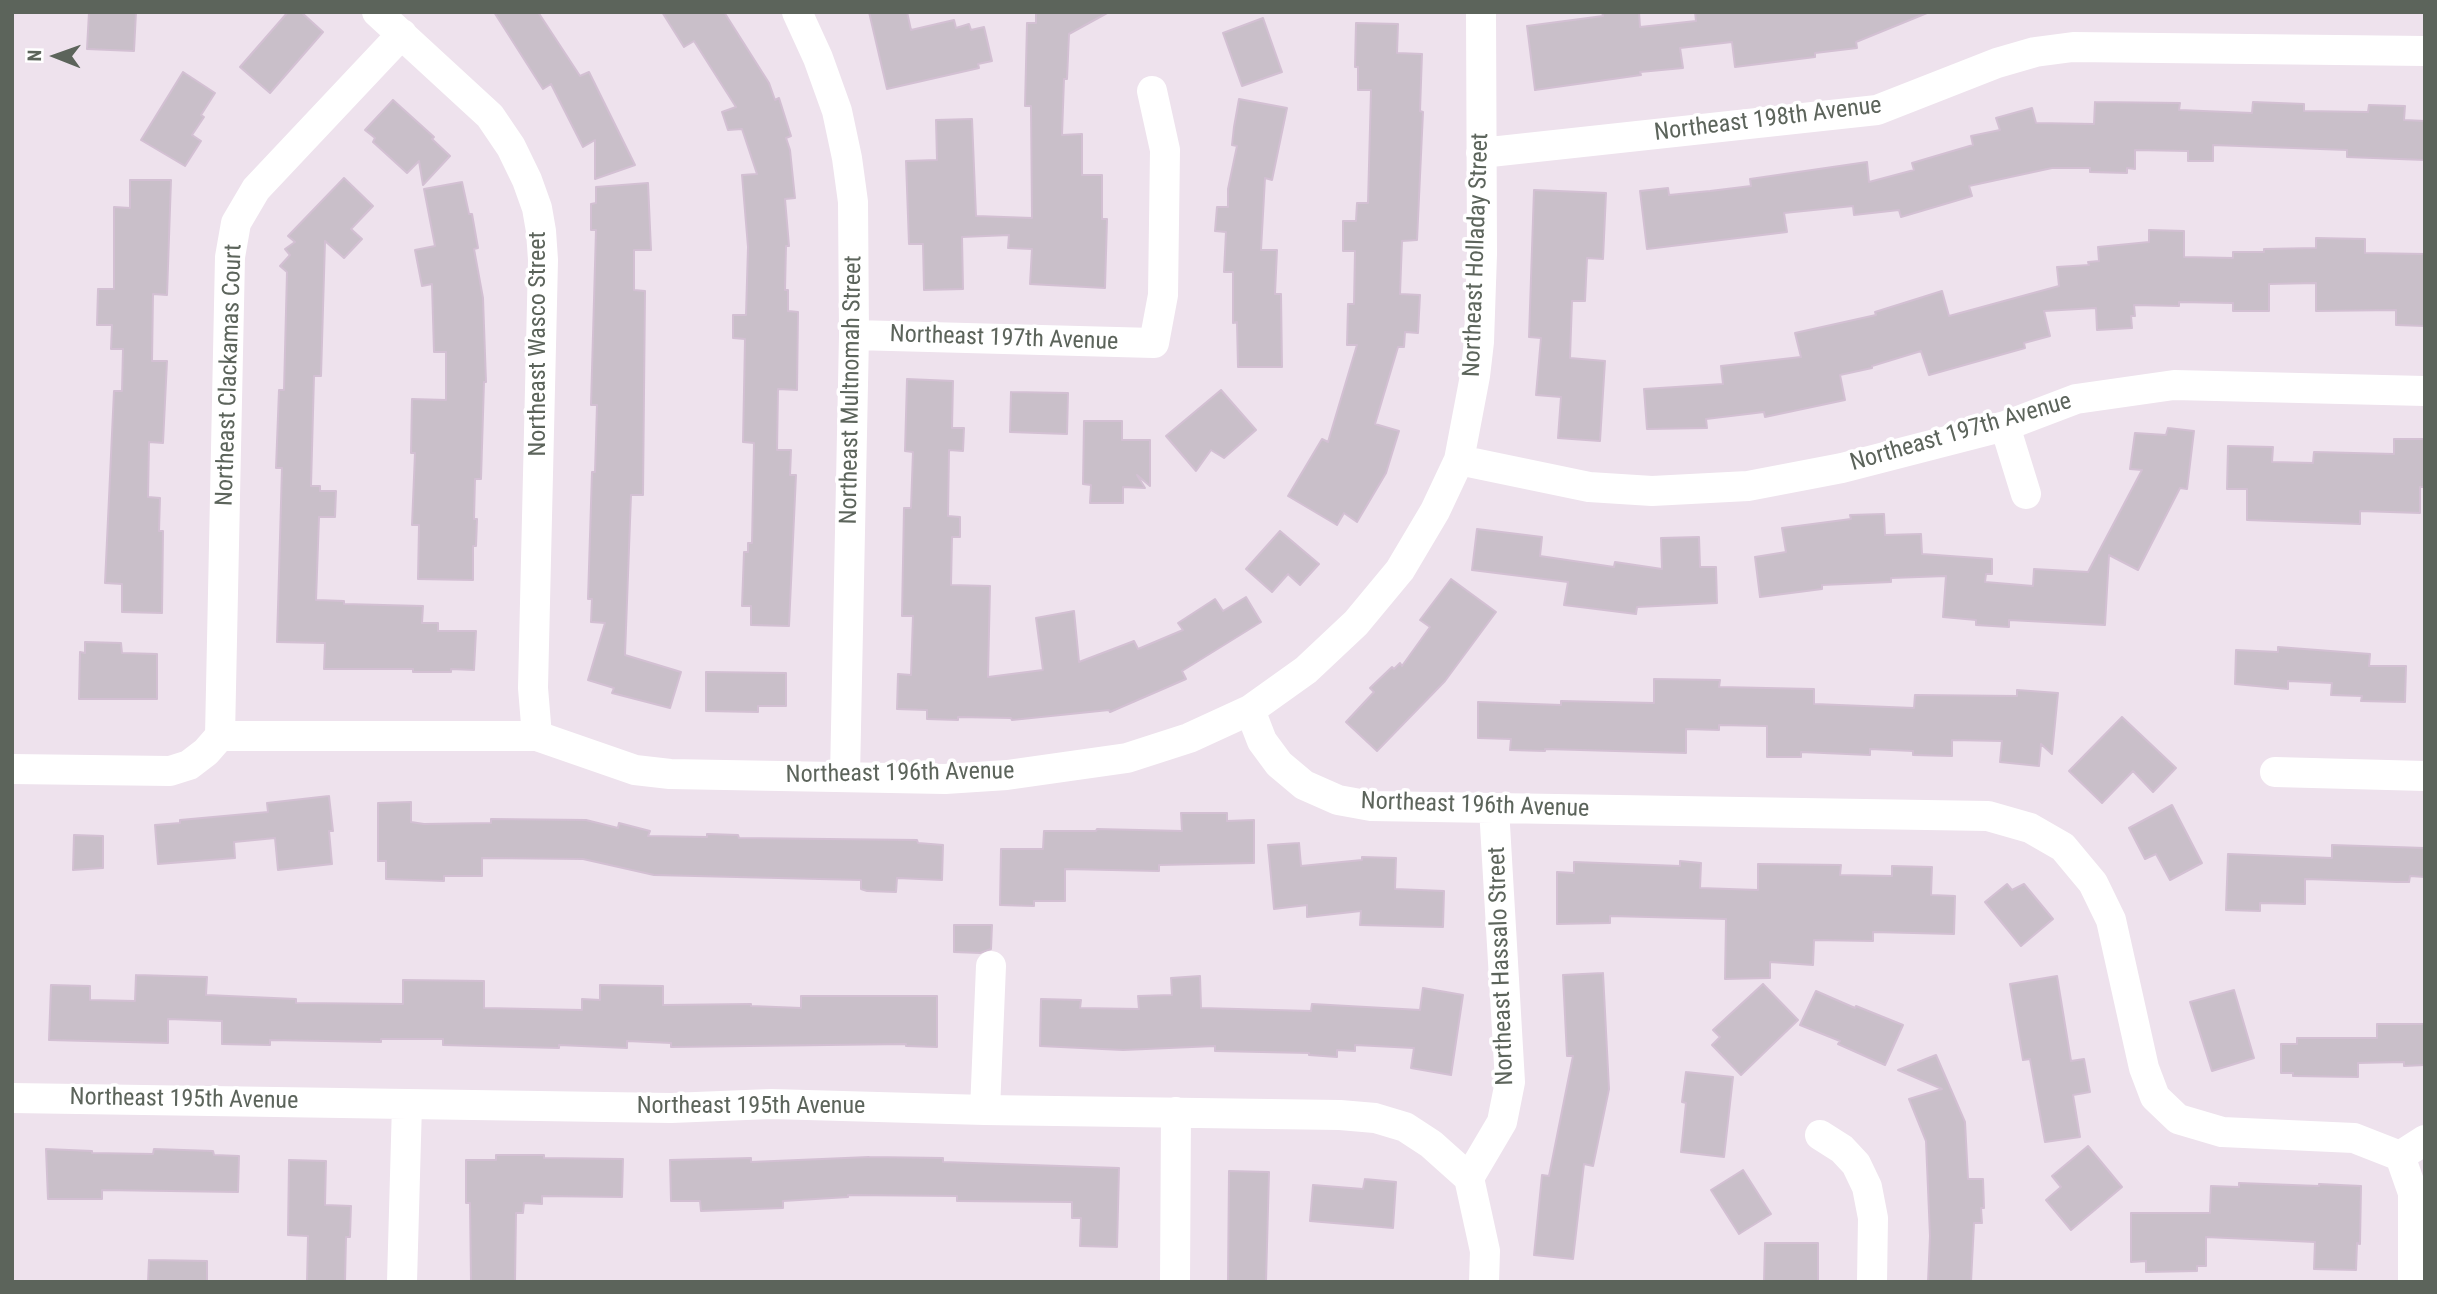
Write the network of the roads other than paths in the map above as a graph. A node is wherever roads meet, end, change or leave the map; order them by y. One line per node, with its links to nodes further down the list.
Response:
1 (377, 12): 4 (street, Northeast Wasco Street)
2 (797, 12): 8 (street, Northeast Multnomah Street)
3 (1482, 12): 7 (street, Northeast Holladay Street)
4 (402, 34): 14 (street, Northeast Clackamas Court); 15 (street, Northeast Wasco Street)
5 (2425, 51): 7 (street, Northeast 198th Avenue)
6 (1152, 91): 8 (street, Northeast 197th Avenue)
7 (1481, 153): 11 (street, Northeast Holladay Street)
8 (854, 335): 19 (street, Northeast Multnomah Street)
9 (2425, 391): 10 (street, Northeast 197th Avenue)
10 (2005, 426): 11 (street, Northeast 197th Avenue); 12 (street)
11 (1459, 460): 13 (street, Northeast Holladay Street)
12 (2026, 495)
13 (1250, 710): 19 (street, Northeast 196th Avenue); 20 (street, Northeast 196th Avenue)
14 (220, 736): 15 (street, Northeast 196th Avenue); 16 (street)
15 (537, 736): 19 (street, Northeast 196th Avenue)
16 (12, 769)
17 (2275, 772): 18 (street)
18 (2425, 776)
19 (845, 777)
20 (1494, 808): 28 (street, Northeast 196th Avenue); 29 (street, Northeast Hassalo Street)
21 (991, 966): 24 (street)
22 (12, 1098): 23 (street, Northeast 195th Avenue)
23 (407, 1104): 24 (street, Northeast 195th Avenue); 30 (street)
24 (985, 1110): 25 (street, Northeast 195th Avenue)
25 (1176, 1112): 29 (street, Northeast 195th Avenue); 31 (street)
26 (1820, 1135): 33 (street)
27 (2425, 1140): 28 (street)
28 (2400, 1156): 34 (street)
29 (1469, 1178): 32 (street)
30 (402, 1282)
31 (1175, 1282)
32 (1484, 1282)
33 (1872, 1282)
34 (2413, 1282)

